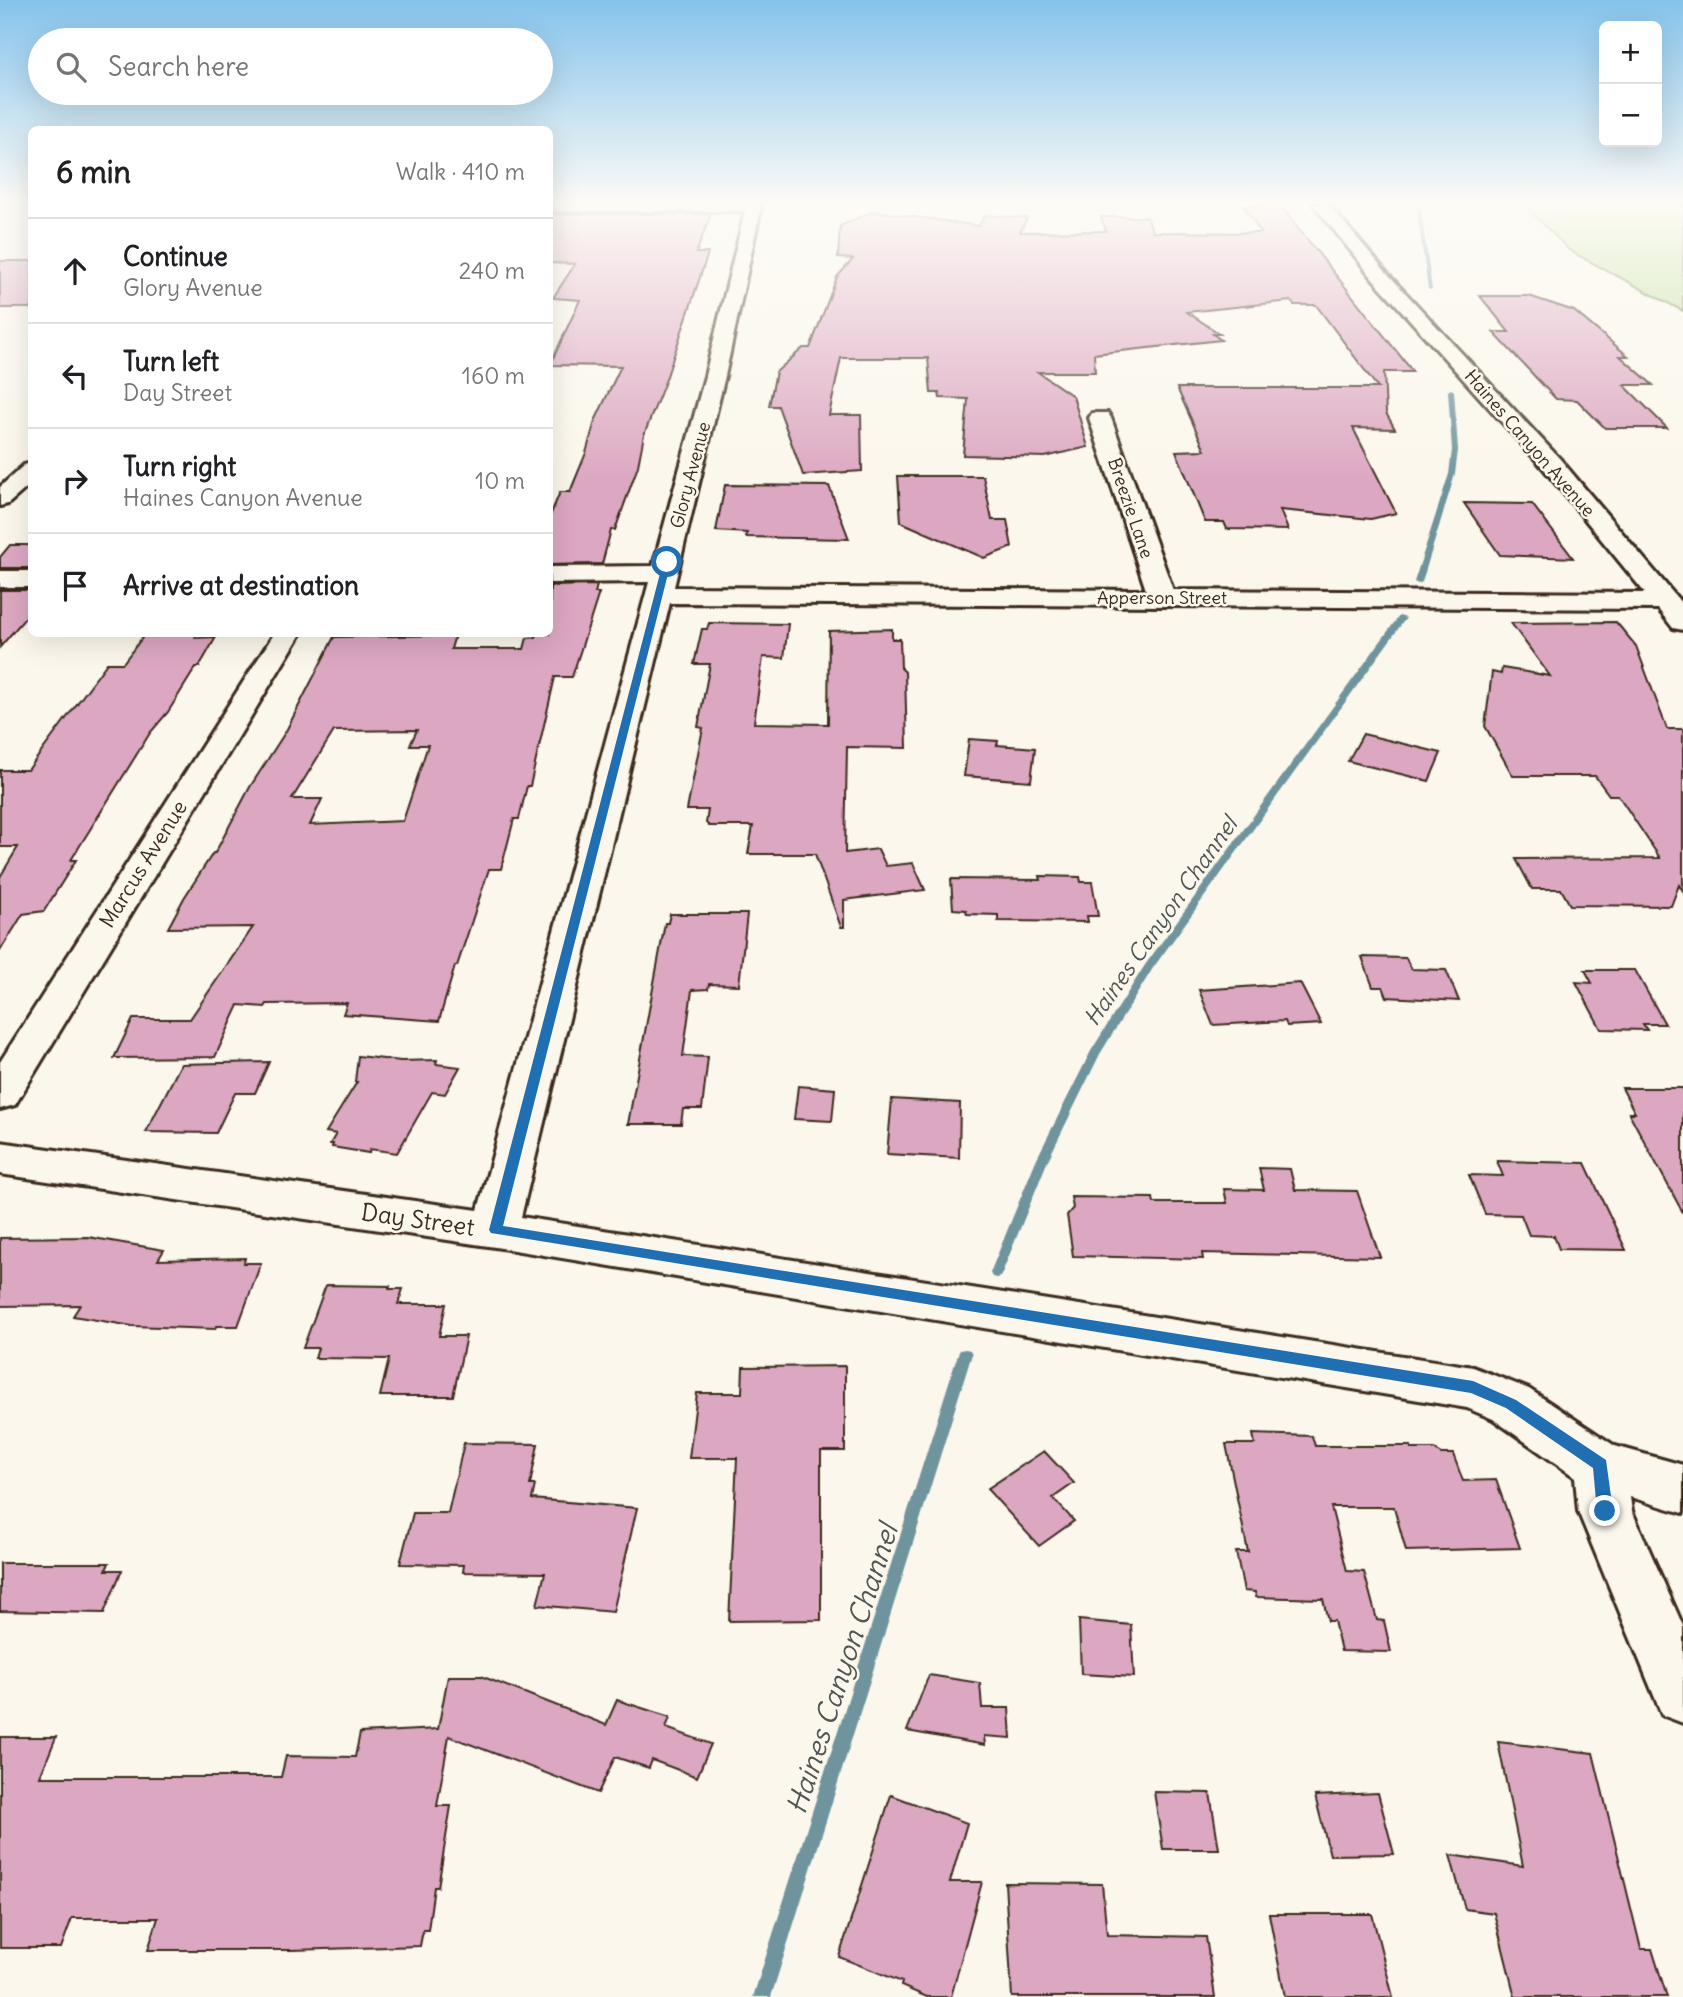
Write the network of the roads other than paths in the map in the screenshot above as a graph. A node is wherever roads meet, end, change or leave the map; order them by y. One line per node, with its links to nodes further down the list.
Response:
1 (733, 297): 9 (street, Glory Avenue)
2 (1399, 297): 11 (street, Haines Canyon Avenue)
3 (1100, 418): 10 (street, Breezie Lane)
4 (28, 474): 5 (street)
5 (0, 499)
6 (553, 575): 9 (street, Apperson Street)
7 (0, 579): 8 (street)
8 (28, 579)
9 (662, 584): 10 (street, Apperson Street); 16 (street, Glory Avenue)
10 (1162, 597): 11 (street, Apperson Street)
11 (1665, 601): 12 (street, Haines Canyon Avenue)
12 (1683, 622)
13 (285, 637): 14 (street, Marcus Avenue)
14 (0, 1095)
15 (0, 1158): 16 (street, Day Street)
16 (495, 1230): 17 (street, Day Street)
17 (1600, 1465): 18 (street, Day Street); 19 (street)
18 (1683, 1489)
19 (1683, 1694)

